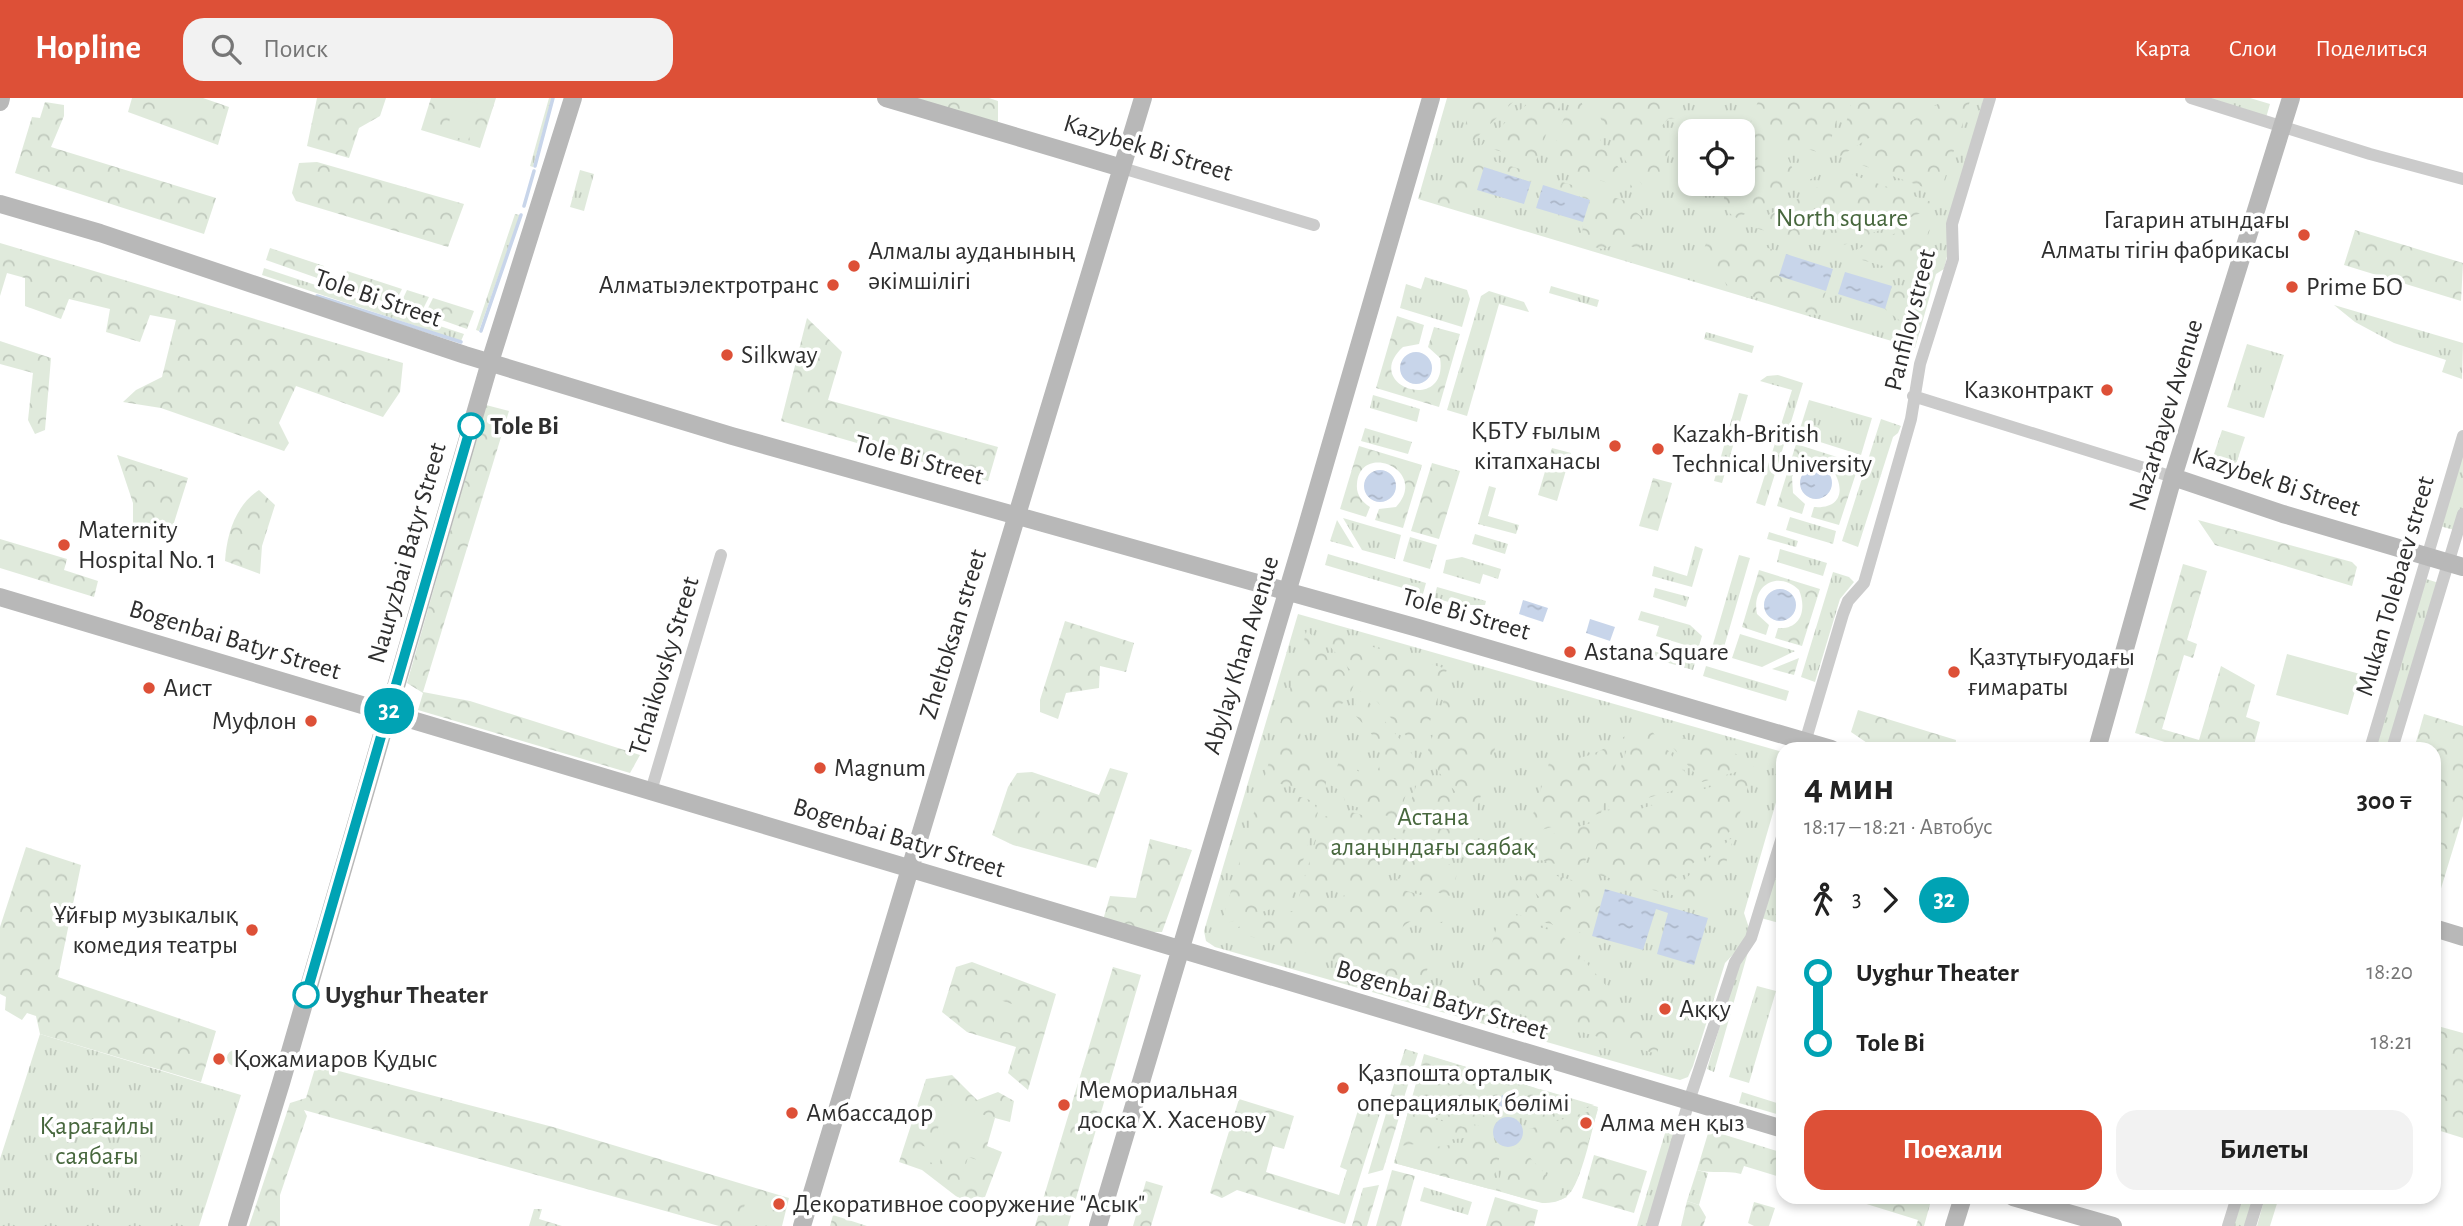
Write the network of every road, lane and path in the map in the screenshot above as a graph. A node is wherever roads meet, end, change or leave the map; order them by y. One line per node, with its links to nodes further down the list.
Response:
1 (573, 98): 13 (main road, Nauryzbai Batyr Street)
2 (887, 98): 9 (main road, Kazybek Bi Street)
3 (1143, 98): 9 (main road, Zheltoksan street)
4 (1431, 98): 22 (main road, Abylay Khan Avenue)
5 (1990, 98): 14 (street, Panfilov street)
6 (2191, 98): 8 (street)
7 (2291, 98): 8 (main road, Nazarbayev Avenue)
8 (2282, 127): 10 (street); 16 (main road, Nazarbayev Avenue)
9 (1122, 168): 12 (street, Kazybek Bi Street); 17 (main road, Zheltoksan street)
10 (2463, 179)
11 (0, 204): 13 (main road, Tole Bi Street)
12 (1314, 225)
13 (490, 362): 17 (main road, Tole Bi Street); 24 (main road, Nauryzbai Batyr Street)
14 (1913, 396): 16 (street, Kazybek Bi Street); 26 (street, Panfilov street)
15 (2463, 436): 20 (street, Mukan Tolebaev street)
16 (2173, 477): 20 (main road, Kazybek Bi Street); 27 (main road, Nazarbayev Avenue)
17 (1017, 514): 22 (main road, Tole Bi Street); 32 (main road, Zheltoksan street)
18 (2463, 514): 21 (street, Mukan Tolebaev street)
19 (721, 555): 30 (street, Tchaikovsky Street)
20 (2427, 556): 21 (main road, Kazybek Bi Street); 28 (street, Mukan Tolebaev street)
21 (2455, 565): 29 (street, Mukan Tolebaev street)
22 (1287, 591): 25 (main road, Tole Bi Street); 35 (main road, Abylay Khan Avenue)
23 (0, 597): 24 (main road, Bogenbai Batyr Street)
24 (388, 713): 30 (main road, Bogenbai Batyr Street); 42 (main road, Nauryzbai Batyr Street)
25 (1795, 742)
26 (1806, 742)
27 (2099, 742)
28 (2372, 742)
29 (2394, 742)
30 (651, 791): 32 (main road, Bogenbai Batyr Street)
31 (1776, 857): 36 (street)
32 (910, 869): 35 (main road, Bogenbai Batyr Street); 43 (main road, Zheltoksan street)
33 (2441, 930): 34 (main road)
34 (2463, 937)
35 (1181, 949): 36 (main road, Bogenbai Batyr Street); 44 (main road, Abylay Khan Avenue)
36 (1689, 1101): 37 (main road, Bogenbai Batyr Street); 45 (street)
37 (1776, 1127)
38 (1961, 1204): 46 (main road)
39 (2037, 1204): 47 (main road)
40 (2235, 1204): 48 (street)
41 (2257, 1204): 49 (street)
42 (237, 1226)
43 (802, 1226)
44 (1098, 1226)
45 (1652, 1226)
46 (1954, 1226)
47 (2113, 1226)
48 (2228, 1226)
49 (2250, 1226)

